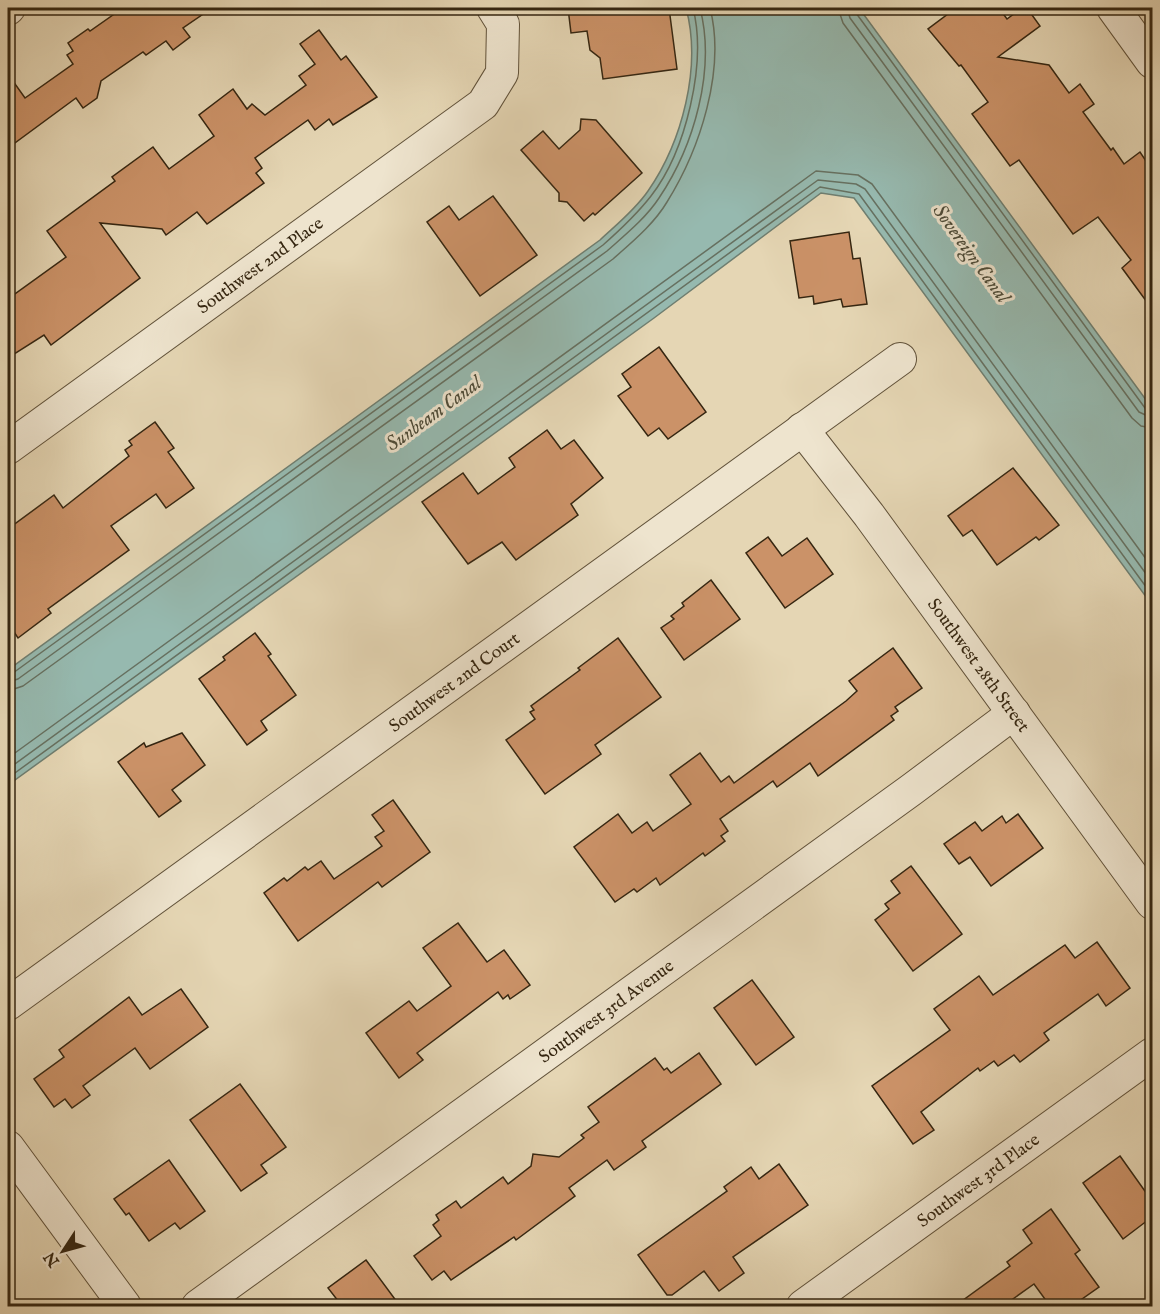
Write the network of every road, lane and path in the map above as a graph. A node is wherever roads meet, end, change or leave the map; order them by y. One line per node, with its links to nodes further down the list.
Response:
1 (493, 8): 6 (street, Southwest 2nd Place)
2 (1113, 8): 3 (street)
3 (1152, 62)
4 (900, 359): 5 (street, Southwest 2nd Court)
5 (802, 429): 7 (street, Southwest 28th Street); 9 (street, Southwest 2nd Court)
6 (8, 448)
7 (1014, 713): 8 (street, Southwest 28th Street); 13 (street, Southwest 3rd Avenue)
8 (1152, 903)
9 (8, 1004)
10 (1152, 1054): 14 (street, Southwest 3rd Place)
11 (8, 1147): 12 (street)
12 (125, 1306)
13 (198, 1306)
14 (803, 1306)

